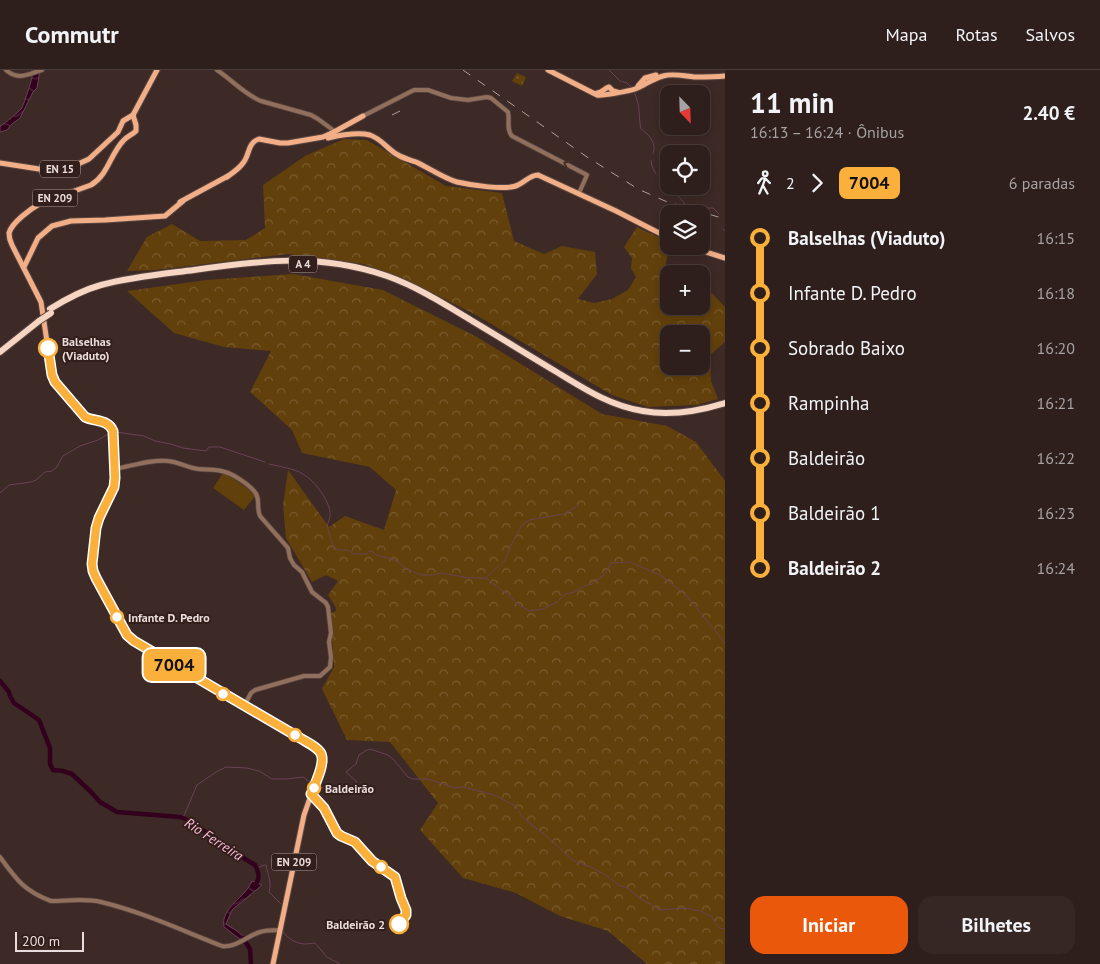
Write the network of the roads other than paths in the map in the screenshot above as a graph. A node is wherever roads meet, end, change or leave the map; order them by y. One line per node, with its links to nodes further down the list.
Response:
1 (6, 70): 2 (street)
2 (42, 70)
3 (217, 70): 15 (street)
4 (548, 70): 10 (main road)
5 (155, 71): 11 (main road)
6 (663, 74): 7 (main road); 8 (main road); 9 (main road)
7 (725, 76)
8 (649, 80): 9 (main road); 10 (main road)
9 (641, 82): 10 (main road)
10 (636, 88)
11 (133, 115): 13 (main road); 14 (main road)
12 (363, 116): 18 (main road); 18 (main road); 23 (street, one-way to 12)
13 (126, 120): 14 (main road); 17 (main road)
14 (135, 122): 17 (main road)
15 (323, 123): 16 (street); 18 (street)
16 (328, 129): 18 (street); 19 (street)
17 (124, 132): 20 (main road, EN 15); 21 (main road, EN 209)
18 (342, 133): 19 (main road); 19 (main road); 23 (main road)
19 (328, 137): 27 (main road)
20 (113, 138): 21 (main road); 22 (main road, EN 15)
21 (122, 142): 27 (main road, EN 209)
22 (0, 163)
23 (579, 193): 24 (main road)
24 (660, 234)
25 (710, 253): 26 (main road)
26 (725, 258)
27 (24, 262): 34 (main road, EN 209)
28 (50, 311): 29 (highway, A 4); 32 (highway, A 4); 33 (highway, A 4)
29 (38, 319): 30 (highway, A 4); 31 (highway, A 4)
30 (0, 347)
31 (0, 352)
32 (725, 403)
33 (725, 407)
34 (115, 469): 35 (main road, EN 209); 35 (street)
35 (244, 706): 37 (main road, EN 209)
36 (0, 857): 37 (street)
37 (280, 930): 38 (main road, EN 209)
38 (273, 964)

